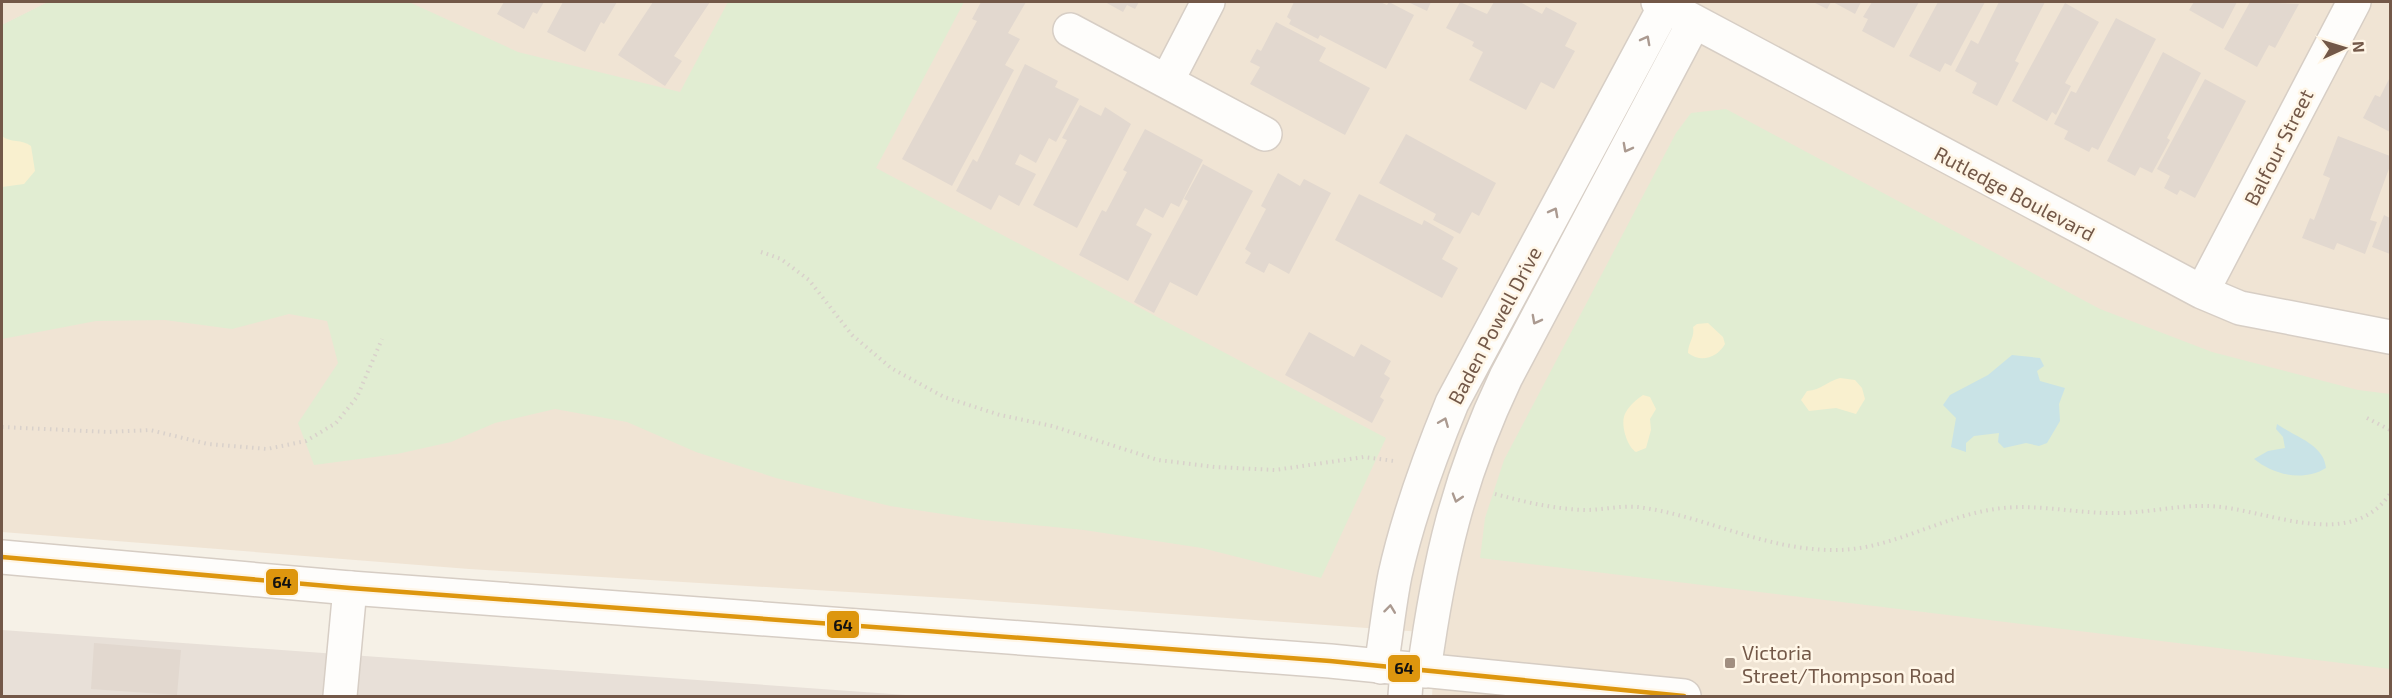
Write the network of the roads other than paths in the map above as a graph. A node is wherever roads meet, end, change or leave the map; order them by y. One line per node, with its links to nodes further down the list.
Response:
1 (1208, 2): 6 (street)
2 (2354, 2): 10 (street, Balfour Street)
3 (1661, 4): 4 (street, Rutledge Boulevard); 7 (street, Baden Powell Drive, one-way to 3)
4 (1694, 22): 8 (street, Baden Powell Drive); 10 (street, Rutledge Boulevard)
5 (1070, 30): 6 (street)
6 (1167, 81): 9 (street)
7 (1616, 97): 8 (street); 14 (street, Baden Powell Drive, one-way to 7)
8 (1646, 114): 14 (street, Baden Powell Drive, one-way to 14)
9 (1265, 134)
10 (2202, 292): 11 (street, Rutledge Boulevard)
11 (2391, 337)
12 (2, 557): 13 (street)
13 (350, 588): 14 (street); 15 (street)
14 (1404, 676): 16 (street)
15 (340, 696)
16 (1684, 696)

